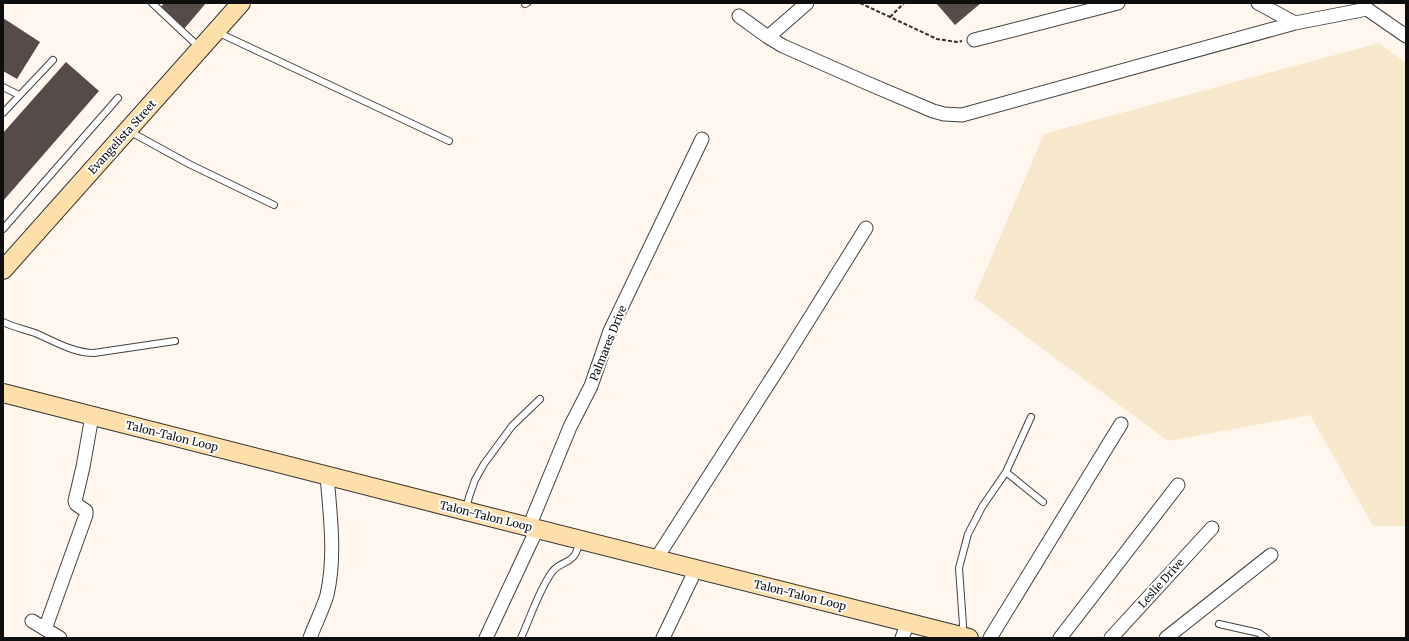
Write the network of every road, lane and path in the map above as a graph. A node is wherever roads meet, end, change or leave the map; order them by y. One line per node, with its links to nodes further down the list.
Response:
1 (152, 3): 16 (lane)
2 (241, 3): 12 (street, Evangelista Street)
3 (807, 3): 14 (street)
4 (860, 3): 10 (path)
5 (904, 3): 10 (path)
6 (1118, 3): 15 (street)
7 (1258, 3): 11 (street)
8 (1365, 6): 11 (street); 13 (street)
9 (739, 16): 14 (street)
10 (890, 17): 15 (path)
11 (1295, 23): 14 (street)
12 (215, 31): 16 (street, Evangelista Street); 24 (lane)
13 (1406, 36)
14 (768, 37)
15 (974, 40)
16 (201, 48): 22 (street, Evangelista Street)
17 (53, 60): 19 (lane)
18 (3, 87): 19 (lane)
19 (19, 95): 21 (lane)
20 (118, 98): 27 (lane)
21 (3, 113)
22 (128, 131): 25 (lane); 28 (street, Evangelista Street)
23 (702, 139): 41 (street, Palmares Drive)
24 (449, 141)
25 (274, 205)
26 (866, 228): 45 (street)
27 (3, 229)
28 (3, 270)
29 (3, 322): 30 (lane)
30 (175, 341)
31 (3, 393): 33 (street, Talon-Talon Loop)
32 (540, 399): 40 (lane)
33 (92, 416): 37 (street, Talon-Talon Loop); 49 (street)
34 (1031, 417): 36 (lane)
35 (1120, 424): 57 (street)
36 (1006, 472): 39 (lane); 51 (lane)
37 (327, 475): 40 (street, Talon-Talon Loop); 53 (street)
38 (1178, 485): 58 (street)
39 (1042, 502)
40 (466, 512): 41 (street, Talon-Talon Loop)
41 (533, 528): 43 (street, Talon-Talon Loop); 54 (street, Palmares Drive)
42 (1212, 528): 59 (street, Leslie Drive)
43 (581, 540): 45 (street, Talon-Talon Loop); 55 (lane)
44 (1271, 555): 60 (street)
45 (656, 559): 46 (street, Talon-Talon Loop)
46 (696, 569): 50 (street, Talon-Talon Loop); 56 (street)
47 (32, 621): 49 (street)
48 (1219, 624): 61 (lane)
49 (45, 629): 52 (street)
50 (905, 630): 51 (street, Talon-Talon Loop)
51 (966, 637)
52 (60, 638)
53 (310, 638)
54 (486, 638)
55 (521, 638)
56 (664, 638)
57 (990, 638)
58 (1060, 638)
59 (1111, 638)
60 (1166, 638)
61 (1266, 638)

